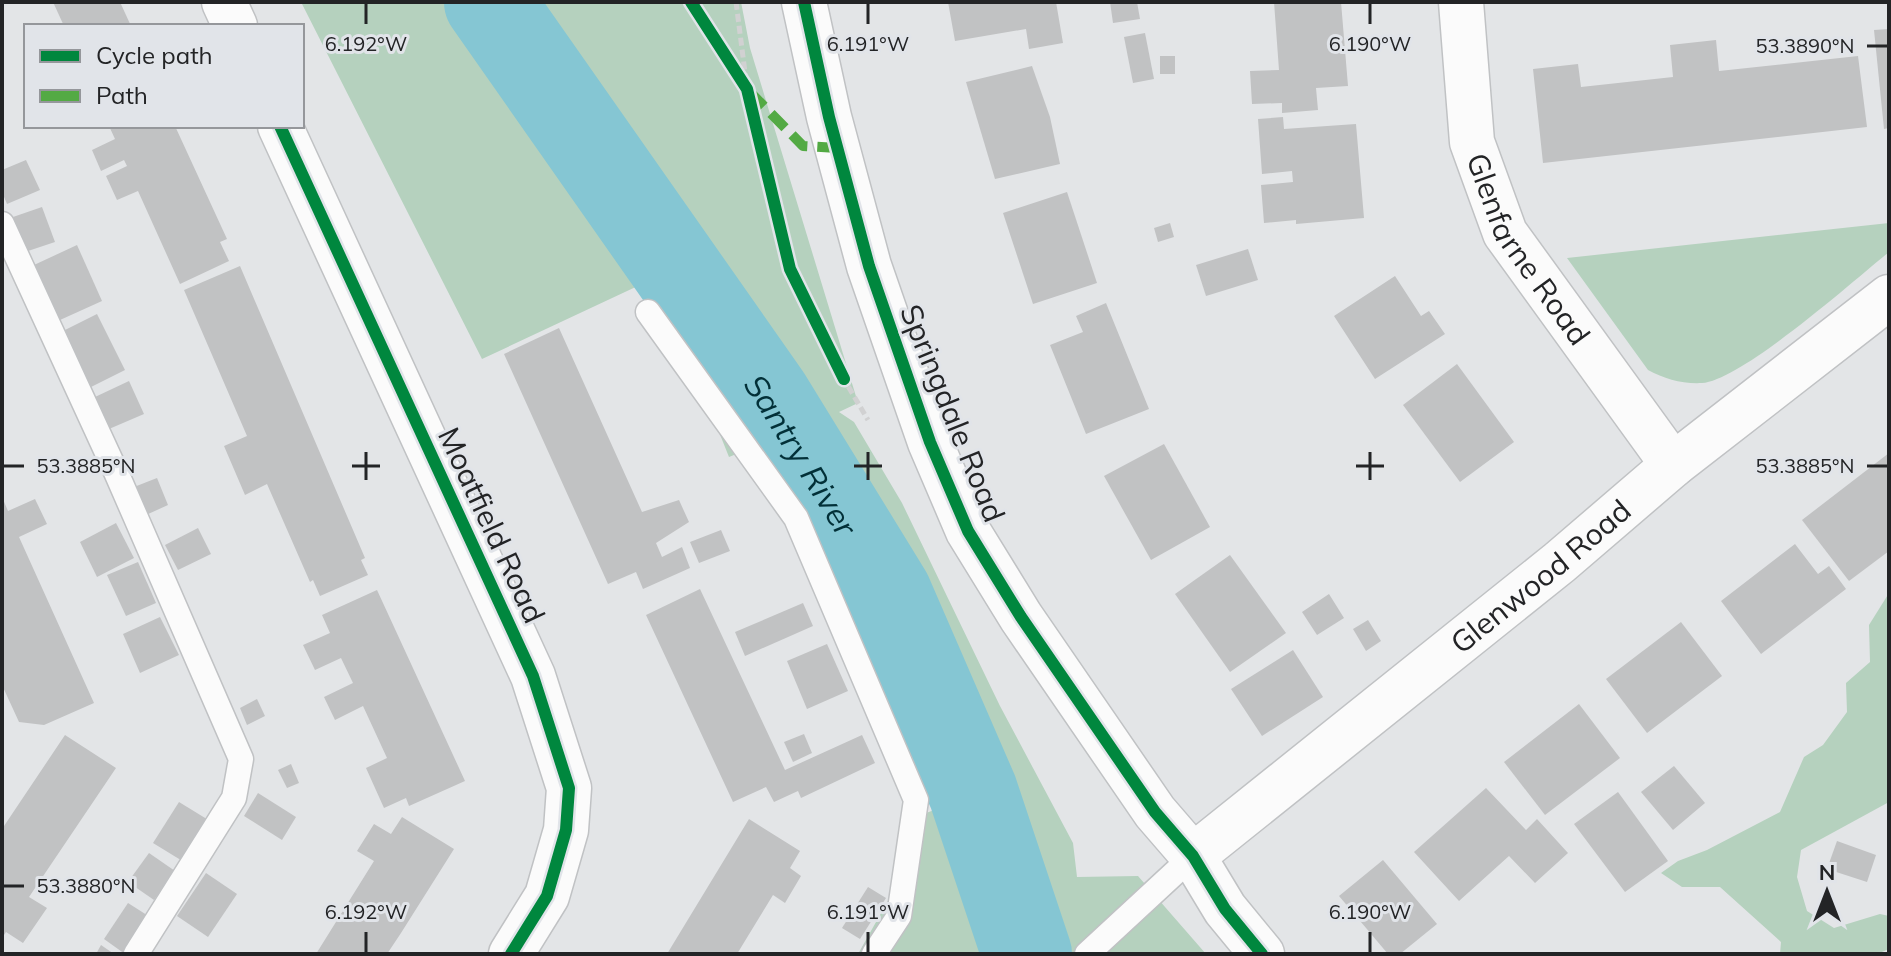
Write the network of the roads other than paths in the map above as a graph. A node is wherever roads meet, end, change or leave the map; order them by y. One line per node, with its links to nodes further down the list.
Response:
1 (224, 2): 4 (street)
2 (804, 2): 10 (street, Springdale Road)
3 (1461, 2): 9 (street, Glenfarne Road)
4 (234, 24)
5 (281, 128): 12 (street, Moatfield Road)
6 (2, 224): 11 (lane)
7 (1889, 297): 9 (street, Glenwood Road)
8 (648, 312): 13 (lane)
9 (1673, 465): 10 (street, Glenwood Road)
10 (1193, 856): 14 (lane); 15 (street, Springdale Road)
11 (136, 954)
12 (511, 954)
13 (874, 954)
14 (1087, 954)
15 (1262, 954)

